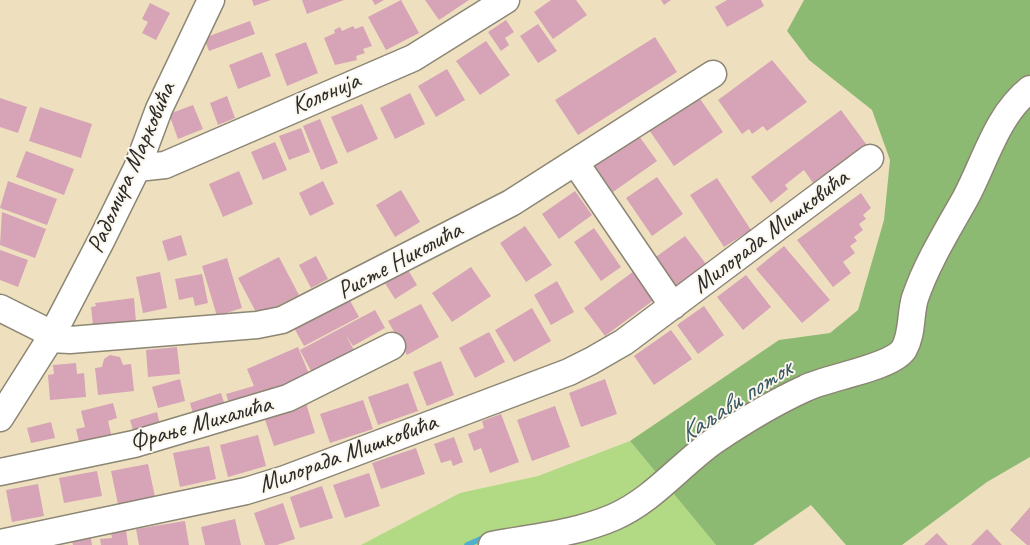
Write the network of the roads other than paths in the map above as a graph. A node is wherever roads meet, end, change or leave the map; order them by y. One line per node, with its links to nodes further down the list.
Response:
1 (211, 0): 7 (street, Радомира Марковића)
2 (506, 0): 7 (street, Колонија)
3 (713, 74): 6 (street, Ристе Николића)
4 (1030, 89): 15 (street)
5 (870, 158): 8 (street, Милорада Мишковића)
6 (575, 162): 8 (street, Милорада Мишковића); 10 (street, Ристе Николића)
7 (137, 168): 10 (street, Радомира Марковића)
8 (673, 306): 14 (street, Милорада Мишковића)
9 (0, 308): 10 (street)
10 (51, 337): 12 (street, Радомира Марковића)
11 (392, 346): 13 (street, Фрање Михалића)
12 (0, 418)
13 (0, 472)
14 (0, 543)
15 (492, 545)

